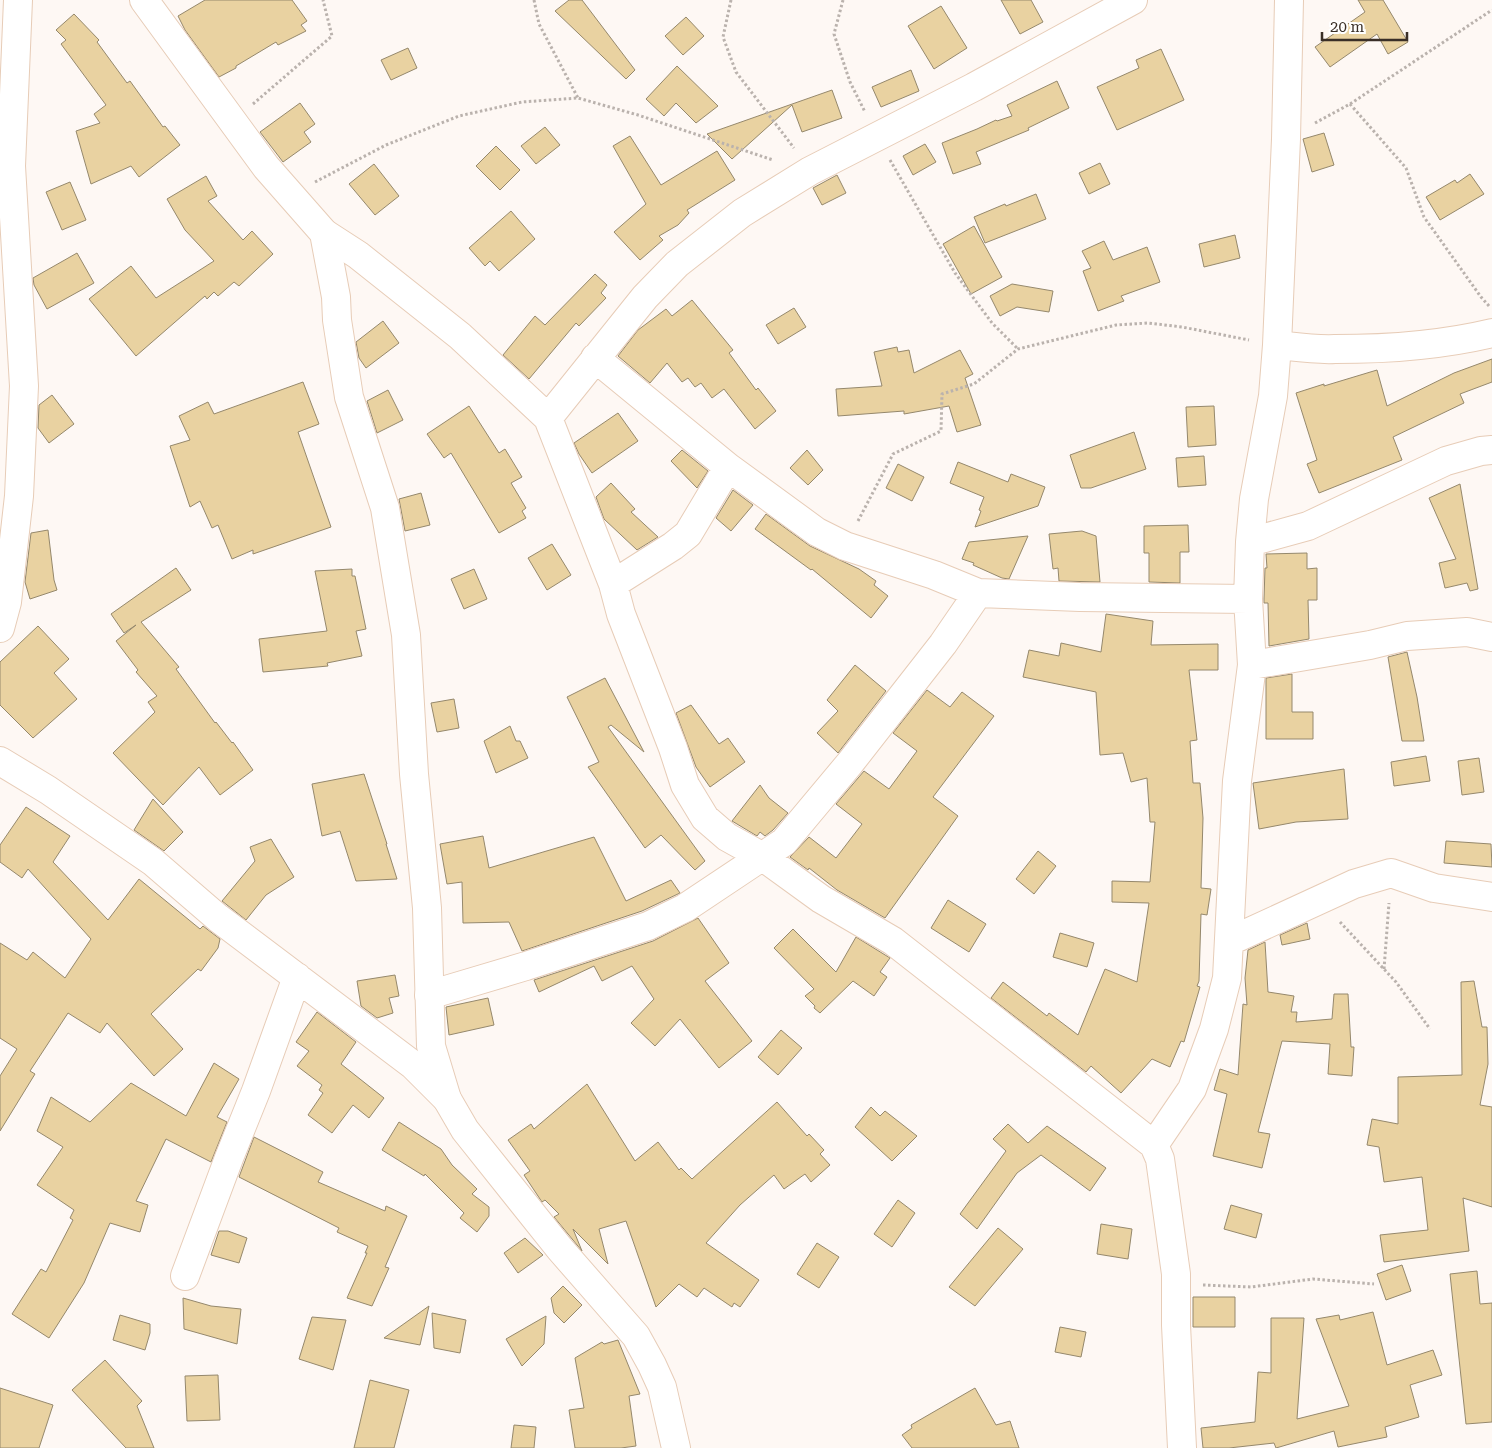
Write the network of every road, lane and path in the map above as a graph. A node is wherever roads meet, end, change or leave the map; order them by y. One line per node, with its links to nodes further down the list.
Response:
1 (18, 0): 31 (street)
2 (144, 0): 12 (street)
3 (323, 0): 12 (path)
4 (534, 0): 10 (path)
5 (731, 0): 15 (path)
6 (843, 0): 13 (path)
7 (1133, 0): 13 (street)
8 (1289, 0): 14 (street)
9 (1492, 10): 11 (path)
10 (578, 98): 15 (path); 16 (path)
11 (1350, 104): 14 (path); 18 (path)
12 (232, 121): 16 (street)
13 (878, 137): 15 (street); 21 (path)
14 (1286, 139): 20 (street)
15 (810, 171): 22 (street)
16 (289, 195): 17 (street)
17 (324, 233): 23 (street); 42 (street)
18 (1492, 309)
19 (1492, 333): 20 (street)
20 (1277, 345): 21 (path); 26 (street)
21 (1018, 349): 27 (path)
22 (595, 358): 23 (street); 25 (street)
23 (548, 418): 28 (street)
24 (1492, 450): 26 (street)
25 (728, 467): 27 (street); 28 (street)
26 (1250, 542): 30 (street)
27 (845, 546): 29 (street)
28 (613, 584): 35 (street)
29 (978, 593): 30 (street); 35 (street)
30 (1248, 599): 33 (street)
31 (0, 628)
32 (1492, 637): 33 (street)
33 (1252, 666): 39 (street)
34 (0, 760): 41 (street)
35 (763, 857): 42 (street); 45 (street)
36 (1391, 873): 37 (street); 38 (street); 40 (path)
37 (1492, 897)
38 (1319, 900): 39 (street); 40 (path)
39 (1230, 941): 45 (street)
40 (1384, 970): 43 (path)
41 (297, 977): 44 (street); 47 (street)
42 (429, 995): 44 (street)
43 (1430, 1028)
44 (447, 1098): 49 (street)
45 (1154, 1145): 46 (street)
46 (1176, 1274): 48 (path); 50 (street)
47 (185, 1276)
48 (1374, 1284)
49 (676, 1448)
50 (1182, 1448)

